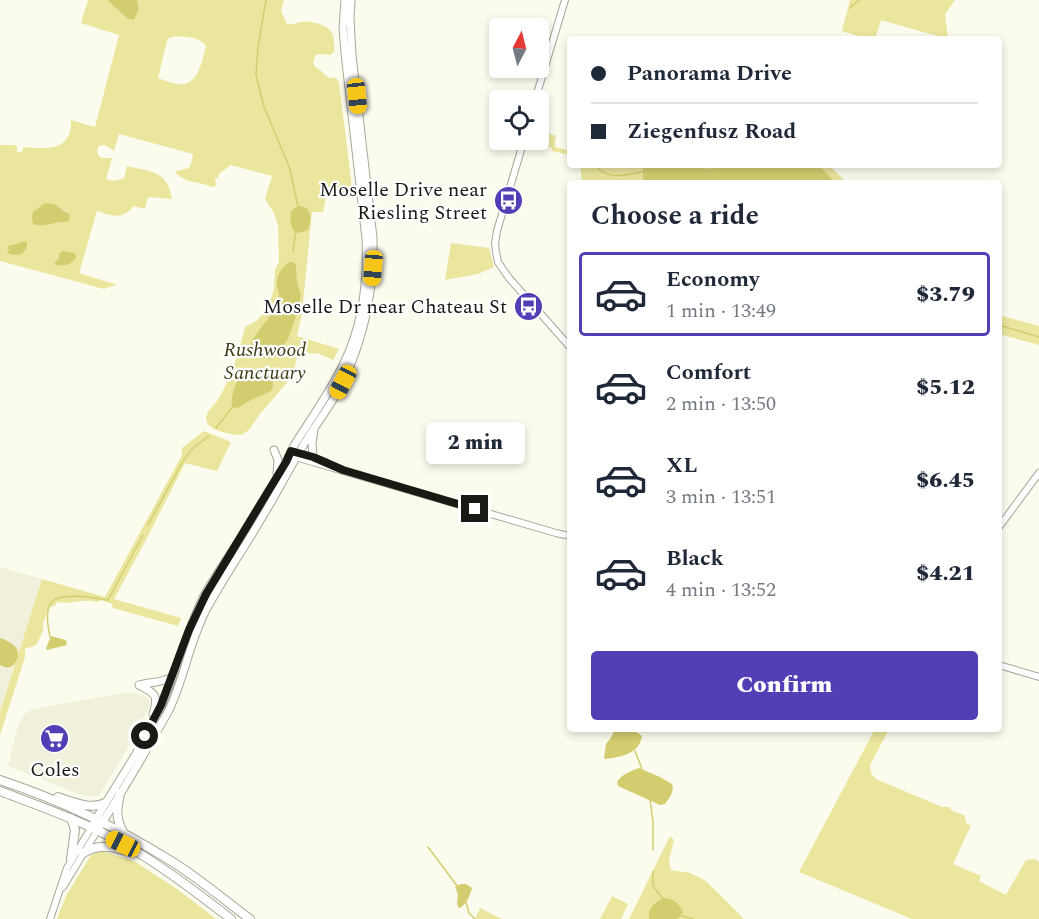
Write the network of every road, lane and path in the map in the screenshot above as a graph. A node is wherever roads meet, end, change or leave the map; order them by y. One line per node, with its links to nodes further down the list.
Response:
1 (345, 0): 9 (main road)
2 (351, 0): 7 (main road)
3 (565, 0): 4 (street)
4 (538, 90)
5 (521, 150): 6 (street)
6 (567, 344)
7 (315, 428): 9 (main road); 10 (main road)
8 (274, 450): 13 (main road)
9 (294, 454): 10 (street); 11 (street); 13 (main road); 23 (main road)
10 (313, 457): 11 (street)
11 (343, 470): 15 (street)
12 (1039, 473): 14 (street)
13 (278, 477): 17 (main road)
14 (1002, 523)
15 (567, 536)
16 (1002, 666): 18 (street)
17 (172, 677): 19 (main road); 19 (main road)
18 (1039, 677)
19 (151, 726): 24 (main road)
20 (0, 780): 21 (highway)
21 (16, 785): 24 (highway); 26 (highway)
22 (0, 792): 25 (highway)
23 (120, 793): 26 (main road); 28 (highway)
24 (105, 803): 26 (main road)
25 (71, 818): 27 (highway); 31 (highway)
26 (100, 820): 27 (main road); 28 (highway)
27 (94, 830): 29 (street); 30 (highway); 31 (street)
28 (123, 832): 35 (highway)
29 (83, 853): 30 (highway); 32 (street)
30 (140, 854): 34 (highway)
31 (71, 859): 32 (street)
32 (56, 898): 33 (street)
33 (50, 919)
34 (231, 919)
35 (250, 919)

